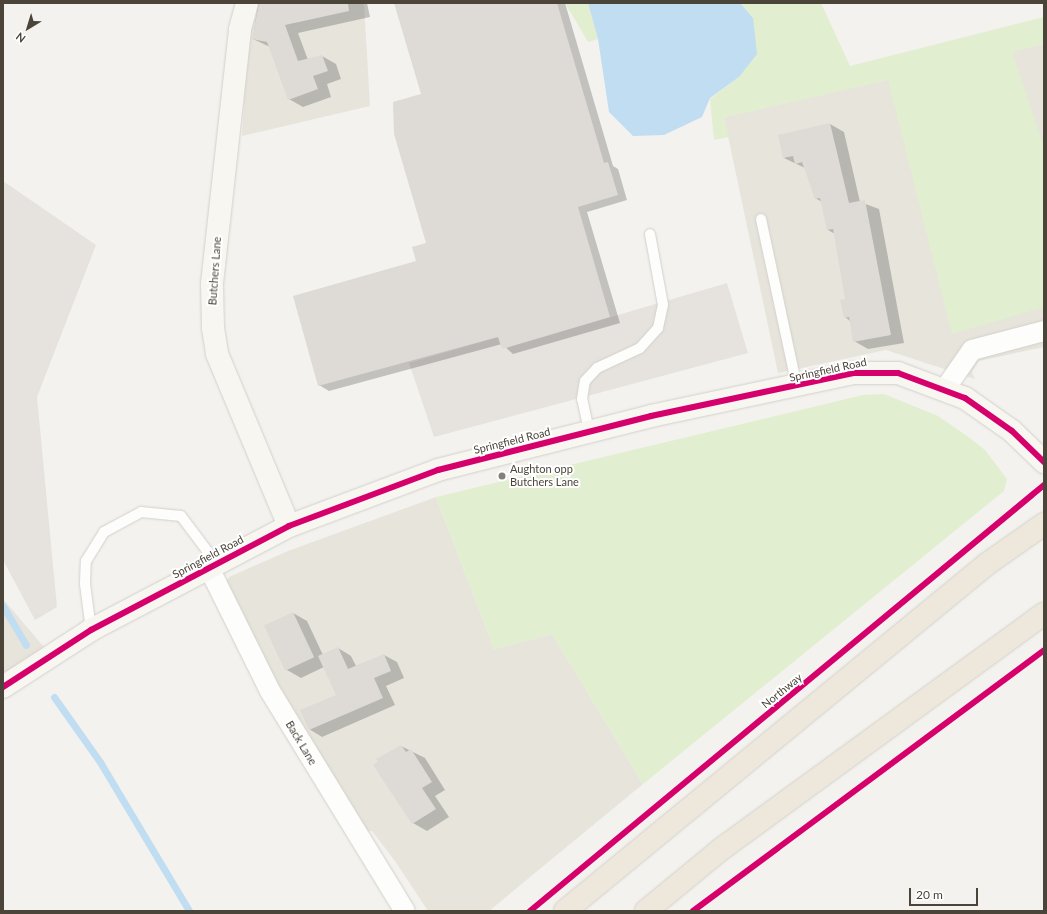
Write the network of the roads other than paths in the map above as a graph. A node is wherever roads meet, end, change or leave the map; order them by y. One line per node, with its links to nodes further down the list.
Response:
1 (247, 3): 10 (street, Butchers Lane)
2 (761, 219): 5 (lane)
3 (650, 234): 7 (lane)
4 (1044, 331): 6 (street)
5 (797, 387): 6 (street, Springfield Road); 7 (street, Springfield Road)
6 (945, 389): 8 (street, Springfield Road)
7 (589, 431): 10 (street, Springfield Road)
8 (1044, 462)
9 (1044, 524): 15 (highway)
10 (289, 526): 11 (street, Springfield Road)
11 (213, 566): 13 (street, Springfield Road); 13 (lane); 16 (street, Back Lane)
12 (1044, 614): 17 (highway)
13 (91, 630): 14 (street, Springfield Road)
14 (3, 688)
15 (569, 910)
16 (405, 911)
17 (646, 911)

